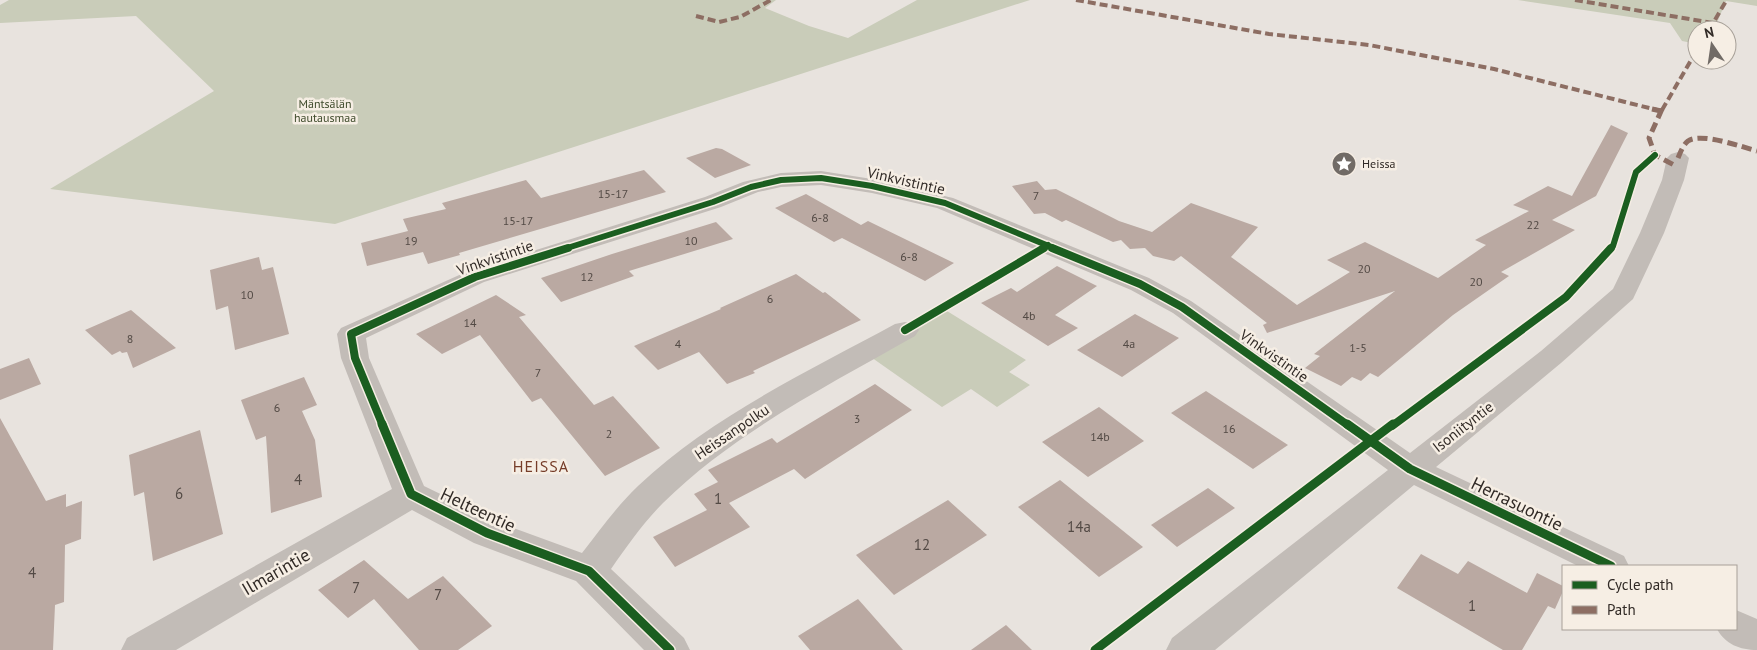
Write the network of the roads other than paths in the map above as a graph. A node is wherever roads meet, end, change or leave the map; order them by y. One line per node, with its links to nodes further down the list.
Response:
1 (1678, 158): 3 (street, Isoniityntie)
2 (905, 330): 6 (street, Heissanpolku)
3 (1410, 469): 4 (street, Vinkvistintie); 5 (street, Herrasuontie); 11 (street, Isoniityntie)
4 (411, 494): 6 (street, Helteentie); 9 (street, Ilmarintie)
5 (1608, 565)
6 (588, 571): 10 (street, Helteentie)
7 (1737, 628): 8 (street)
8 (1757, 638)
9 (141, 650)
10 (670, 650)
11 (1186, 650)

